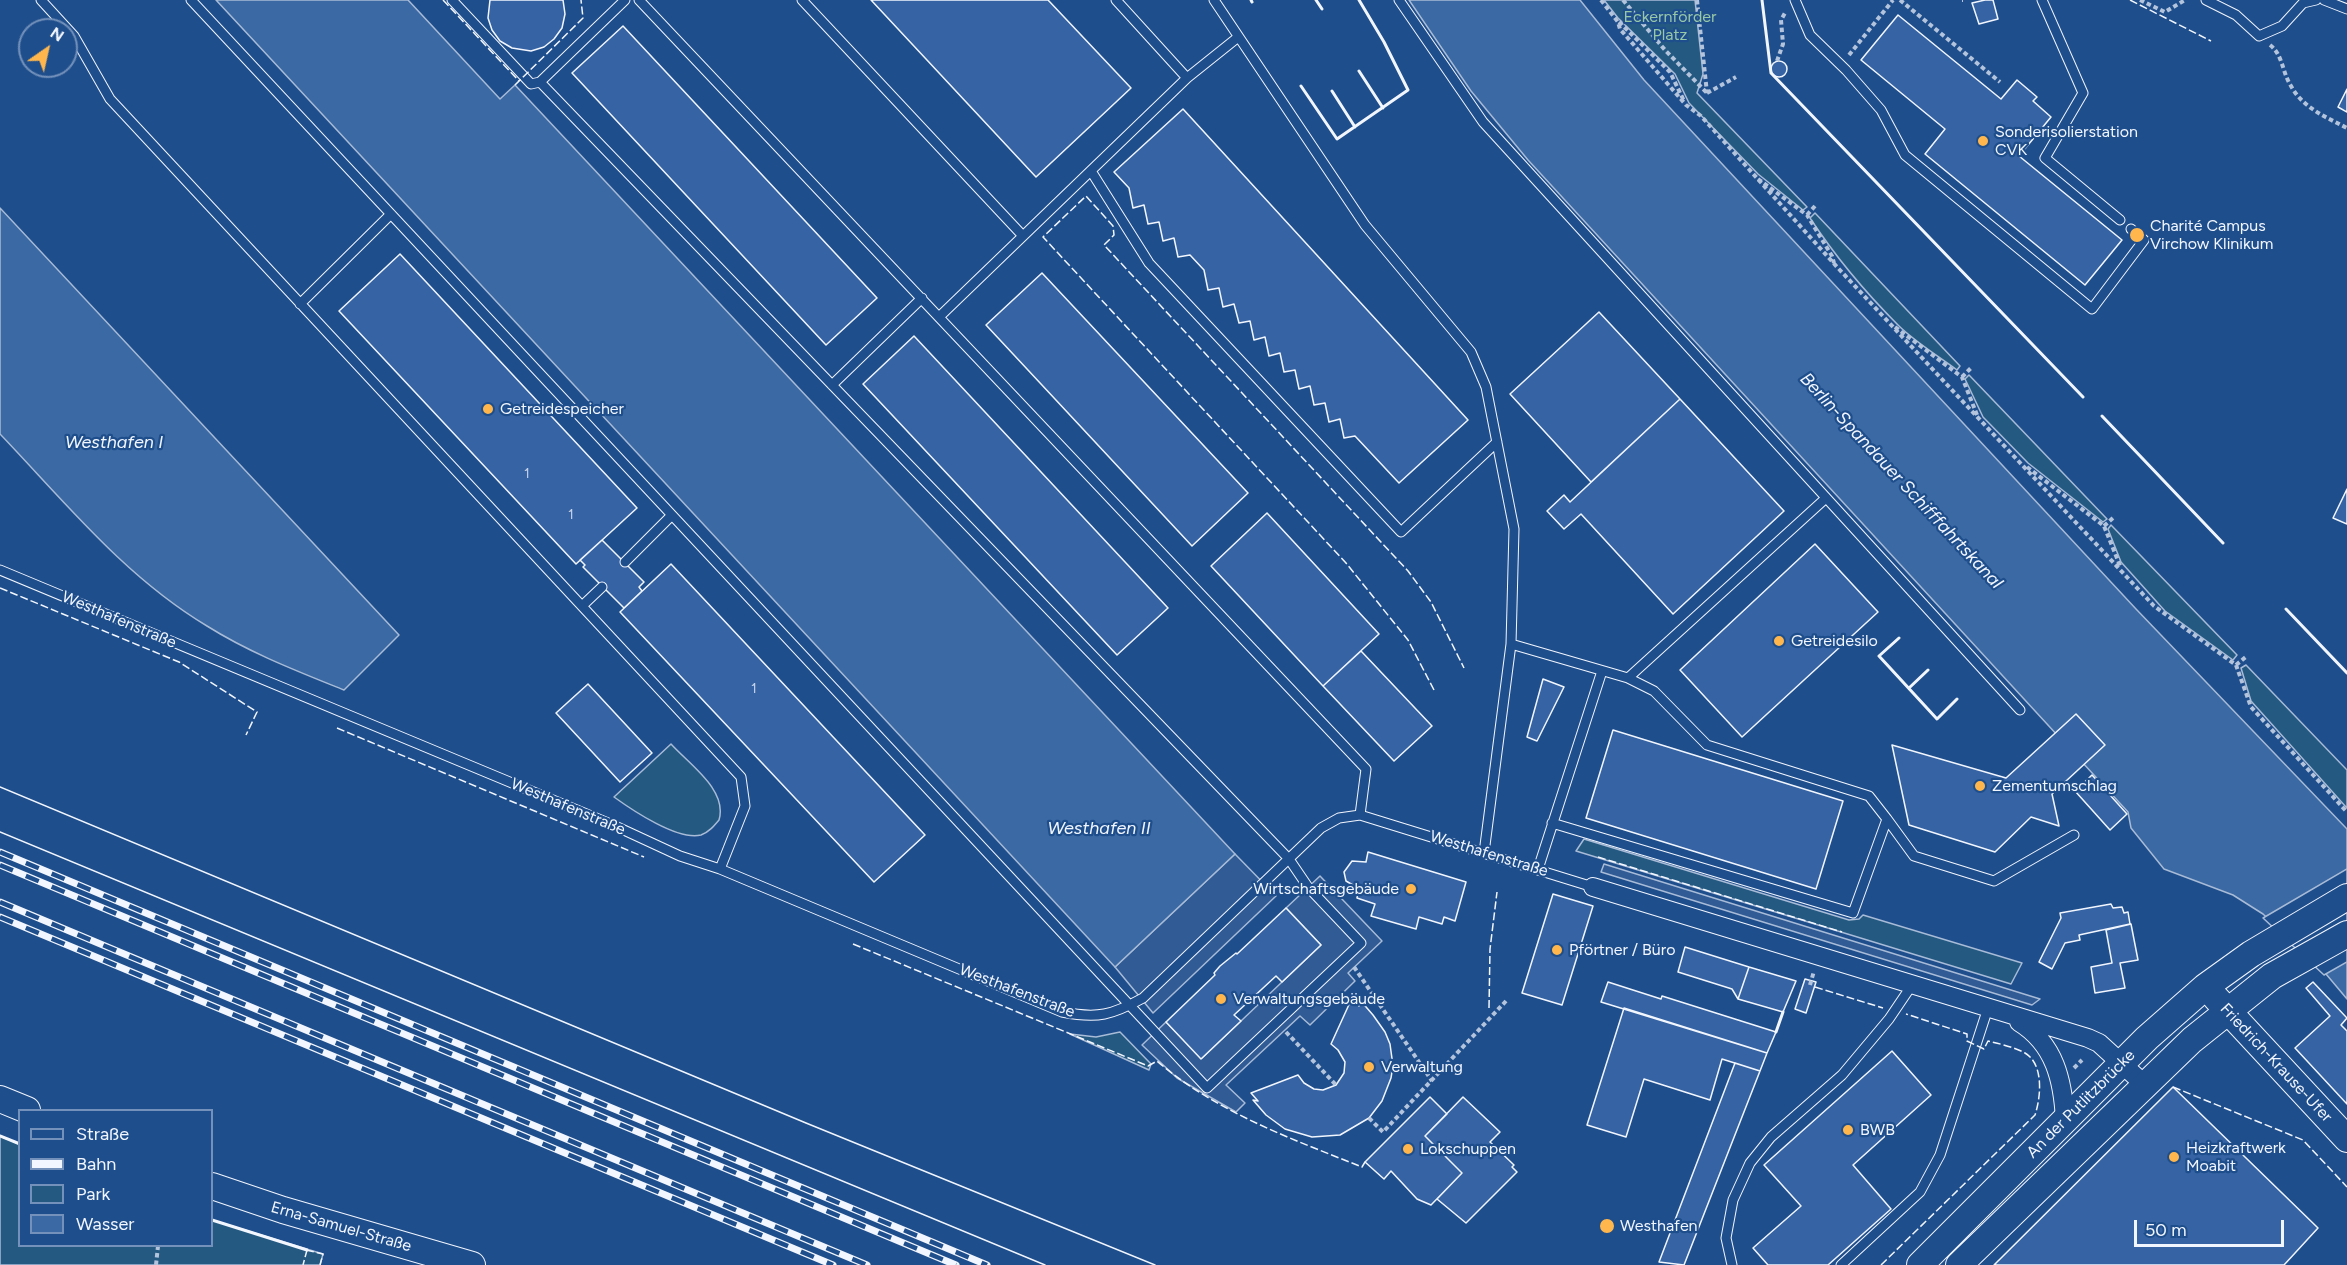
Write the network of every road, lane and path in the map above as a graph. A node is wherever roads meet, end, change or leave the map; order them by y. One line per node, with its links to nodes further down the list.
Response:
1 (41, 0): 47 (lane)
2 (191, 0): 40 (lane)
3 (452, 0): 32 (lane)
4 (625, 0): 32 (lane)
5 (639, 0): 46 (lane)
6 (802, 0): 44 (lane)
7 (1116, 0): 31 (lane)
8 (1214, 0): 25 (lane)
9 (1399, 0): 56 (lane)
10 (1601, 0): 23 (path)
11 (1623, 0): 27 (path)
12 (1697, 0): 34 (path)
13 (1893, 0): 28 (path)
14 (1900, 0): 33 (path)
15 (2042, 0): 42 (lane)
16 (2140, 0): 17 (path)
17 (2185, 0)
18 (2206, 0): 24 (lane)
19 (2316, 0): 24 (lane)
20 (2324, 0): 22 (lane)
21 (1795, 1): 26 (path); 28 (lane)
22 (2347, 9)
23 (1618, 22): 29 (path); 35 (path)
24 (2259, 36): 36 (path)
25 (1237, 38): 31 (lane); 54 (lane)
26 (1777, 61)
27 (1677, 64): 29 (path); 34 (path)
28 (1846, 70): 43 (lane)
29 (1670, 72): 35 (path)
30 (1736, 77): 34 (path)
31 (1188, 78): 37 (lane)
32 (540, 82): 52 (lane)
33 (2000, 82)
34 (1707, 93)
35 (1686, 105): 38 (path)
36 (2347, 128)
37 (1091, 171): 44 (lane); 54 (lane)
38 (1755, 178): 41 (path); 45 (path)
39 (1815, 206): 41 (path)
40 (391, 214): 47 (lane); 57 (lane)
41 (1807, 215): 45 (path)
42 (2120, 220)
43 (2131, 230)
44 (1023, 236): 48 (lane)
45 (1834, 264): 49 (path)
46 (922, 298): 48 (lane); 52 (lane)
47 (300, 304): 64 (lane)
48 (939, 316): 72 (lane)
49 (1892, 325): 51 (path); 53 (path)
50 (1971, 368): 51 (path)
51 (1962, 377): 53 (path)
52 (832, 385): 77 (lane)
53 (1978, 417): 55 (path)
54 (1497, 442): 65 (lane)
55 (2021, 464): 59 (path); 62 (path)
56 (1826, 498): 69 (lane); 70 (lane)
57 (671, 516): 60 (lane); 87 (lane)
58 (2114, 517): 59 (path)
59 (2104, 526): 62 (path)
60 (625, 562)
61 (0, 570): 78 (lane, Westhafenstraße)
62 (2122, 572): 67 (path)
63 (602, 587): 64 (lane)
64 (582, 606): 78 (lane)
65 (1511, 644): 68 (lane); 76 (lane)
66 (2247, 656): 67 (path)
67 (2236, 665): 71 (path)
68 (1602, 671): 69 (lane); 74 (lane)
69 (1628, 678): 73 (lane)
70 (2020, 710)
71 (2347, 812)
72 (1359, 815): 76 (lane, Westhafenstraße); 77 (lane, Westhafenstraße)
73 (1887, 819): 74 (lane); 75 (lane)
74 (1552, 823): 79 (lane)
75 (2074, 835)
76 (1484, 853): 79 (lane, Westhafenstraße)
77 (1289, 859): 83 (lane); 87 (lane, Westhafenstraße)
78 (720, 869): 87 (lane, Westhafenstraße)
79 (1538, 869): 80 (lane, Westhafenstraße)
80 (1593, 887): 84 (street, Westhafenstraße)
81 (2347, 897): 85 (main road, An der Putlitzbrücke)
82 (2347, 934): 89 (main road, An der Putlitzbrücke)
83 (1346, 957): 91 (lane); 93 (path)
84 (1912, 985): 88 (street, Westhafenstraße); 105 (lane)
85 (2205, 987): 89 (main road, Friedrich-Krause-Ufer); 92 (main road, An der Putlitzbrücke)
86 (1506, 1001): 93 (path)
87 (1128, 1006): 91 (lane)
88 (1988, 1008): 90 (street, Westhafenstraße); 106 (lane)
89 (2228, 1011): 95 (main road, An der Putlitzbrücke); 100 (main road, Friedrich-Krause-Ufer)
90 (2007, 1015): 92 (street, Westhafenstraße); 99 (street, Westhafenstraße)
91 (1277, 1022): 94 (path)
92 (2121, 1062): 95 (street, Westhafenstraße); 99 (main road, An der Putlitzbrücke)
93 (1431, 1081): 98 (path)
94 (1336, 1085)
95 (2145, 1085): 108 (main road, An der Putlitzbrücke)
96 (0, 1099): 97 (main road)
97 (25, 1109)
98 (1369, 1118)
99 (2065, 1120): 107 (main road, An der Putlitzbrücke)
100 (2347, 1139)
101 (213, 1186): 104 (main road, Erna-Samuel-Straße)
102 (158, 1247): 103 (path)
103 (156, 1265)
104 (472, 1265)
105 (1732, 1265)
106 (1841, 1265)
107 (1920, 1265)
108 (1959, 1265)

